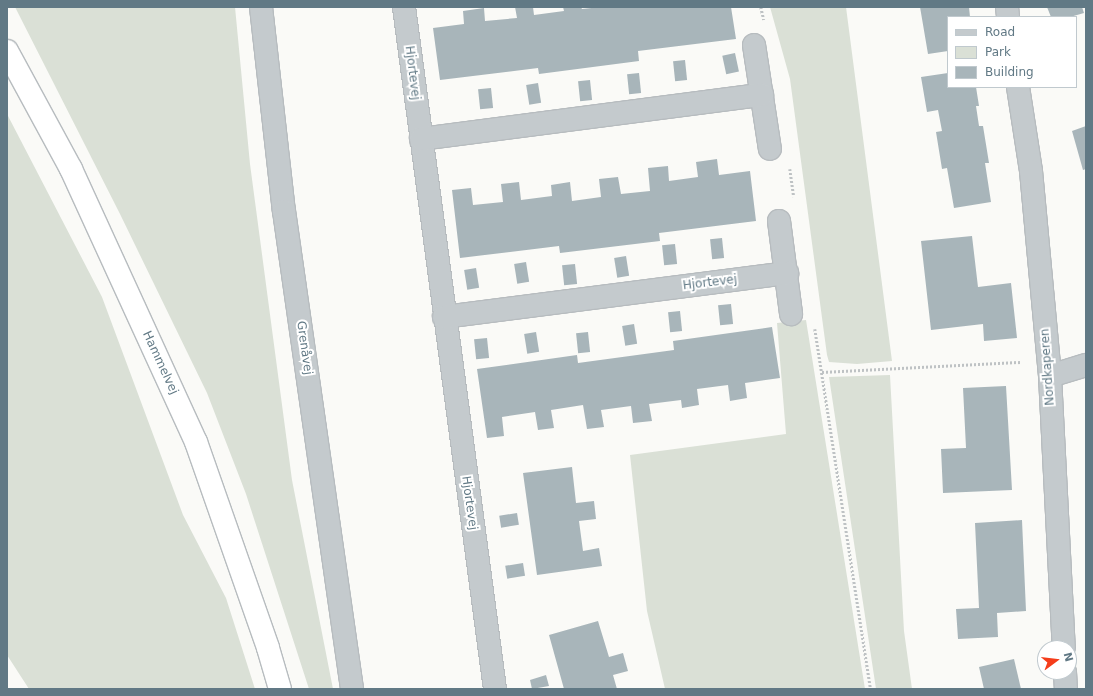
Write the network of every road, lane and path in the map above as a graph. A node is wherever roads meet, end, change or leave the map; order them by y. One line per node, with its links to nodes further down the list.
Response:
1 (261, 7): 23 (street, Grenåvej)
2 (404, 7): 9 (street, Hjortevej)
3 (761, 7): 4 (path)
4 (765, 22)
5 (754, 44): 8 (street)
6 (7, 51): 22 (highway, Hammelvej)
7 (1018, 88): 20 (street, Nordkaperen)
8 (762, 96): 9 (street); 10 (street)
9 (421, 139): 16 (street, Hjortevej)
10 (770, 149)
11 (789, 162): 12 (path)
12 (795, 201)
13 (779, 221): 14 (street)
14 (787, 273): 15 (street); 16 (street, Hjortevej)
15 (791, 314)
16 (444, 317): 24 (street, Hjortevej)
17 (814, 325): 19 (path)
18 (1086, 365): 20 (street)
19 (822, 372): 20 (path); 25 (path)
20 (1050, 376): 21 (street, Nordkaperen)
21 (1064, 640)
22 (280, 689)
23 (352, 689)
24 (495, 689)
25 (871, 689)

